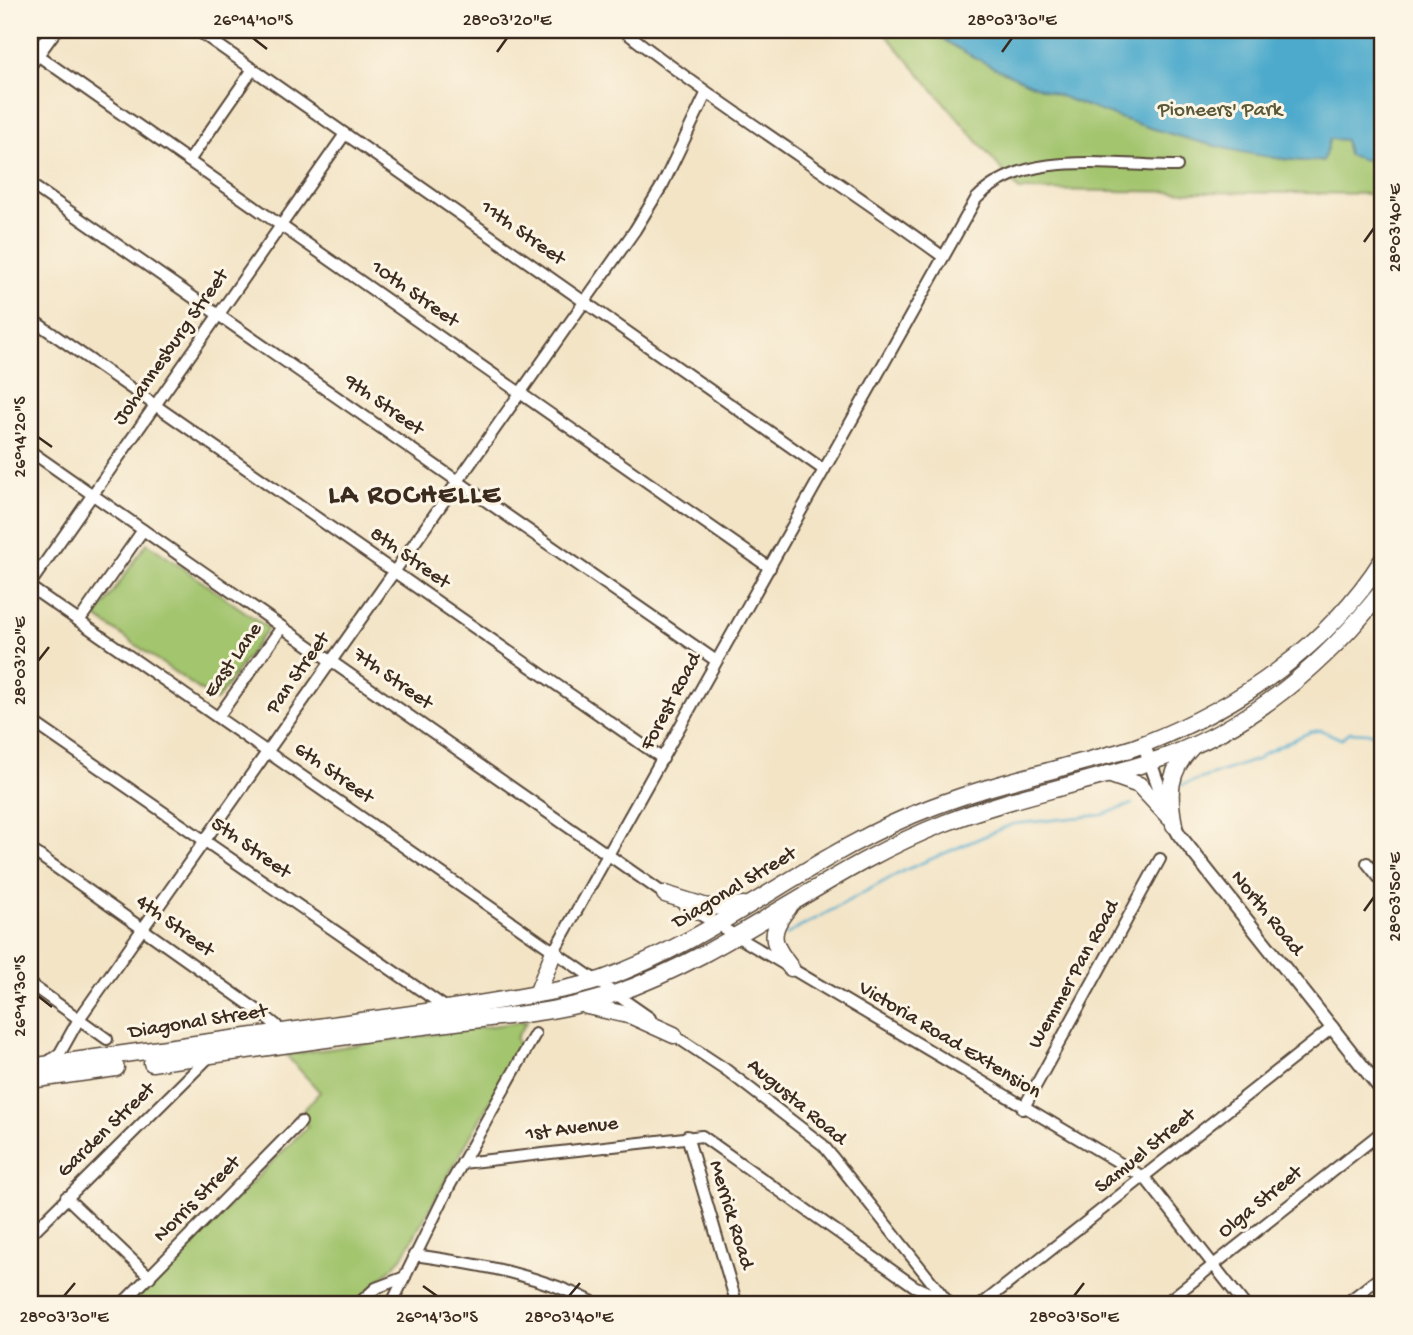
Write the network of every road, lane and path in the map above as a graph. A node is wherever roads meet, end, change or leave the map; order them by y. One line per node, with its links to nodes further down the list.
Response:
1 (54, 30): 4 (main road)
2 (197, 30): 5 (street, 11th Street)
3 (623, 30): 6 (street)
4 (33, 59): 8 (street, 10th Street)
5 (253, 69): 7 (street, 11th Street); 8 (street)
6 (706, 94): 12 (street); 13 (street, Pan Street)
7 (345, 134): 11 (street, Johannesburg Street); 13 (street, 11th Street)
8 (189, 161): 11 (street, 10th Street)
9 (1177, 166): 12 (street, Forest Road)
10 (30, 184): 14 (street, 9th Street)
11 (281, 226): 14 (street, Johannesburg Street); 16 (street, 10th Street)
12 (942, 256): 19 (street, Forest Road)
13 (585, 302): 16 (street, Pan Street); 19 (street, 11th Street)
14 (219, 315): 17 (street, Johannesburg Street); 20 (street, 9th Street)
15 (30, 318): 17 (street, 8th Street)
16 (520, 393): 20 (street, Pan Street); 24 (street, 10th Street)
17 (155, 405): 21 (street, Johannesburg Street); 25 (street, 8th Street)
18 (30, 451): 21 (street, 7th Street)
19 (824, 470): 24 (street, Forest Road)
20 (458, 481): 25 (street, Pan Street); 30 (street, 9th Street)
21 (93, 495): 22 (street, 7th Street); 26 (street, Johannesburg Street)
22 (143, 530): 28 (street); 29 (street, 7th Street)
23 (1383, 559): 35 (main road, Diagonal Street)
24 (769, 568): 30 (street, Forest Road)
25 (394, 572): 31 (street, Pan Street); 37 (street, 8th Street)
26 (30, 585): 28 (street, 6th Street)
27 (1383, 590): 34 (main road, Diagonal Street)
28 (79, 621): 32 (street, 6th Street)
29 (282, 627): 31 (street, 7th Street); 32 (street, East Lane)
30 (715, 660): 37 (street, Forest Road)
31 (331, 661): 36 (street, Pan Street); 43 (street, 7th Street)
32 (218, 717): 36 (street, 6th Street)
33 (30, 720): 41 (street, 5th Street)
34 (1195, 744): 38 (main road, Diagonal Street); 40 (main road)
35 (1144, 745): 38 (street, North Road); 48 (main road, Diagonal Street)
36 (267, 752): 41 (street, Pan Street); 53 (street, 6th Street)
37 (663, 760): 43 (street, Forest Road)
38 (1150, 762): 39 (main road, Diagonal Street); 40 (street, North Road)
39 (1108, 774): 40 (main road); 49 (main road, Diagonal Street)
40 (1172, 822): 62 (street, North Road)
41 (205, 841): 51 (street, Pan Street); 60 (street, 5th Street)
42 (30, 849): 51 (street, 4th Street)
43 (609, 855): 47 (street, 7th Street); 53 (street, Forest Road)
44 (1160, 859): 71 (street, Wemmer Pan Road)
45 (1367, 863): 46 (street)
46 (1383, 883)
47 (664, 894): 48 (main road); 50 (street, 7th Street)
48 (753, 903): 50 (main road, Diagonal Street)
49 (793, 903): 52 (main road, Diagonal Street); 54 (main road)
50 (717, 924): 52 (street, 7th Street); 55 (main road, Diagonal Street)
51 (143, 928): 61 (street, Pan Street); 65 (street, 4th Street)
52 (735, 935): 54 (street, Victoria Road Extension); 58 (main road, Diagonal Street)
53 (554, 951): 55 (street, 6th Street); 57 (main road)
54 (791, 968): 71 (street, Victoria Road Extension)
55 (598, 981): 57 (main road, Diagonal Street); 58 (street, 6th Street)
56 (30, 984): 61 (street)
57 (537, 994): 60 (main road, Diagonal Street)
58 (615, 994): 59 (main road, Diagonal Street); 64 (street, Augusta Road)
59 (578, 1004): 64 (main road); 65 (main road, Diagonal Street)
60 (449, 1009): 65 (main road, Diagonal Street)
61 (79, 1019): 66 (street); 68 (street, Pan Street)
62 (1333, 1027): 70 (street, North Road); 76 (street, Samuel Street)
63 (535, 1034): 75 (street)
64 (674, 1035): 84 (street, Augusta Road)
65 (284, 1038): 67 (main road, Diagonal Street); 68 (main road, Diagonal Street)
66 (107, 1039)
67 (211, 1055): 69 (main road, Diagonal Street); 77 (street, Garden Street)
68 (36, 1066)
69 (30, 1080)
70 (1383, 1092)
71 (1023, 1109): 76 (street, Victoria Road Extension)
72 (301, 1122): 82 (street, Norris Street)
73 (1383, 1131): 80 (street, Olga Street)
74 (687, 1136): 75 (street, 1st Avenue); 84 (street); 89 (street, Merrick Road)
75 (463, 1163): 79 (street)
76 (1145, 1178): 80 (street); 90 (street, Samuel Street)
77 (66, 1197): 78 (street, Garden Street); 82 (street)
78 (30, 1235)
79 (414, 1255): 83 (street); 88 (street)
80 (1214, 1266): 91 (street, Olga Street); 92 (street)
81 (1383, 1275): 93 (street)
82 (150, 1276): 85 (street, Norris Street)
83 (405, 1277): 86 (street); 87 (street)
84 (949, 1303)
85 (121, 1305)
86 (357, 1305)
87 (391, 1305)
88 (599, 1305)
89 (737, 1305)
90 (981, 1305)
91 (1163, 1305)
92 (1245, 1305)
93 (1344, 1305)

